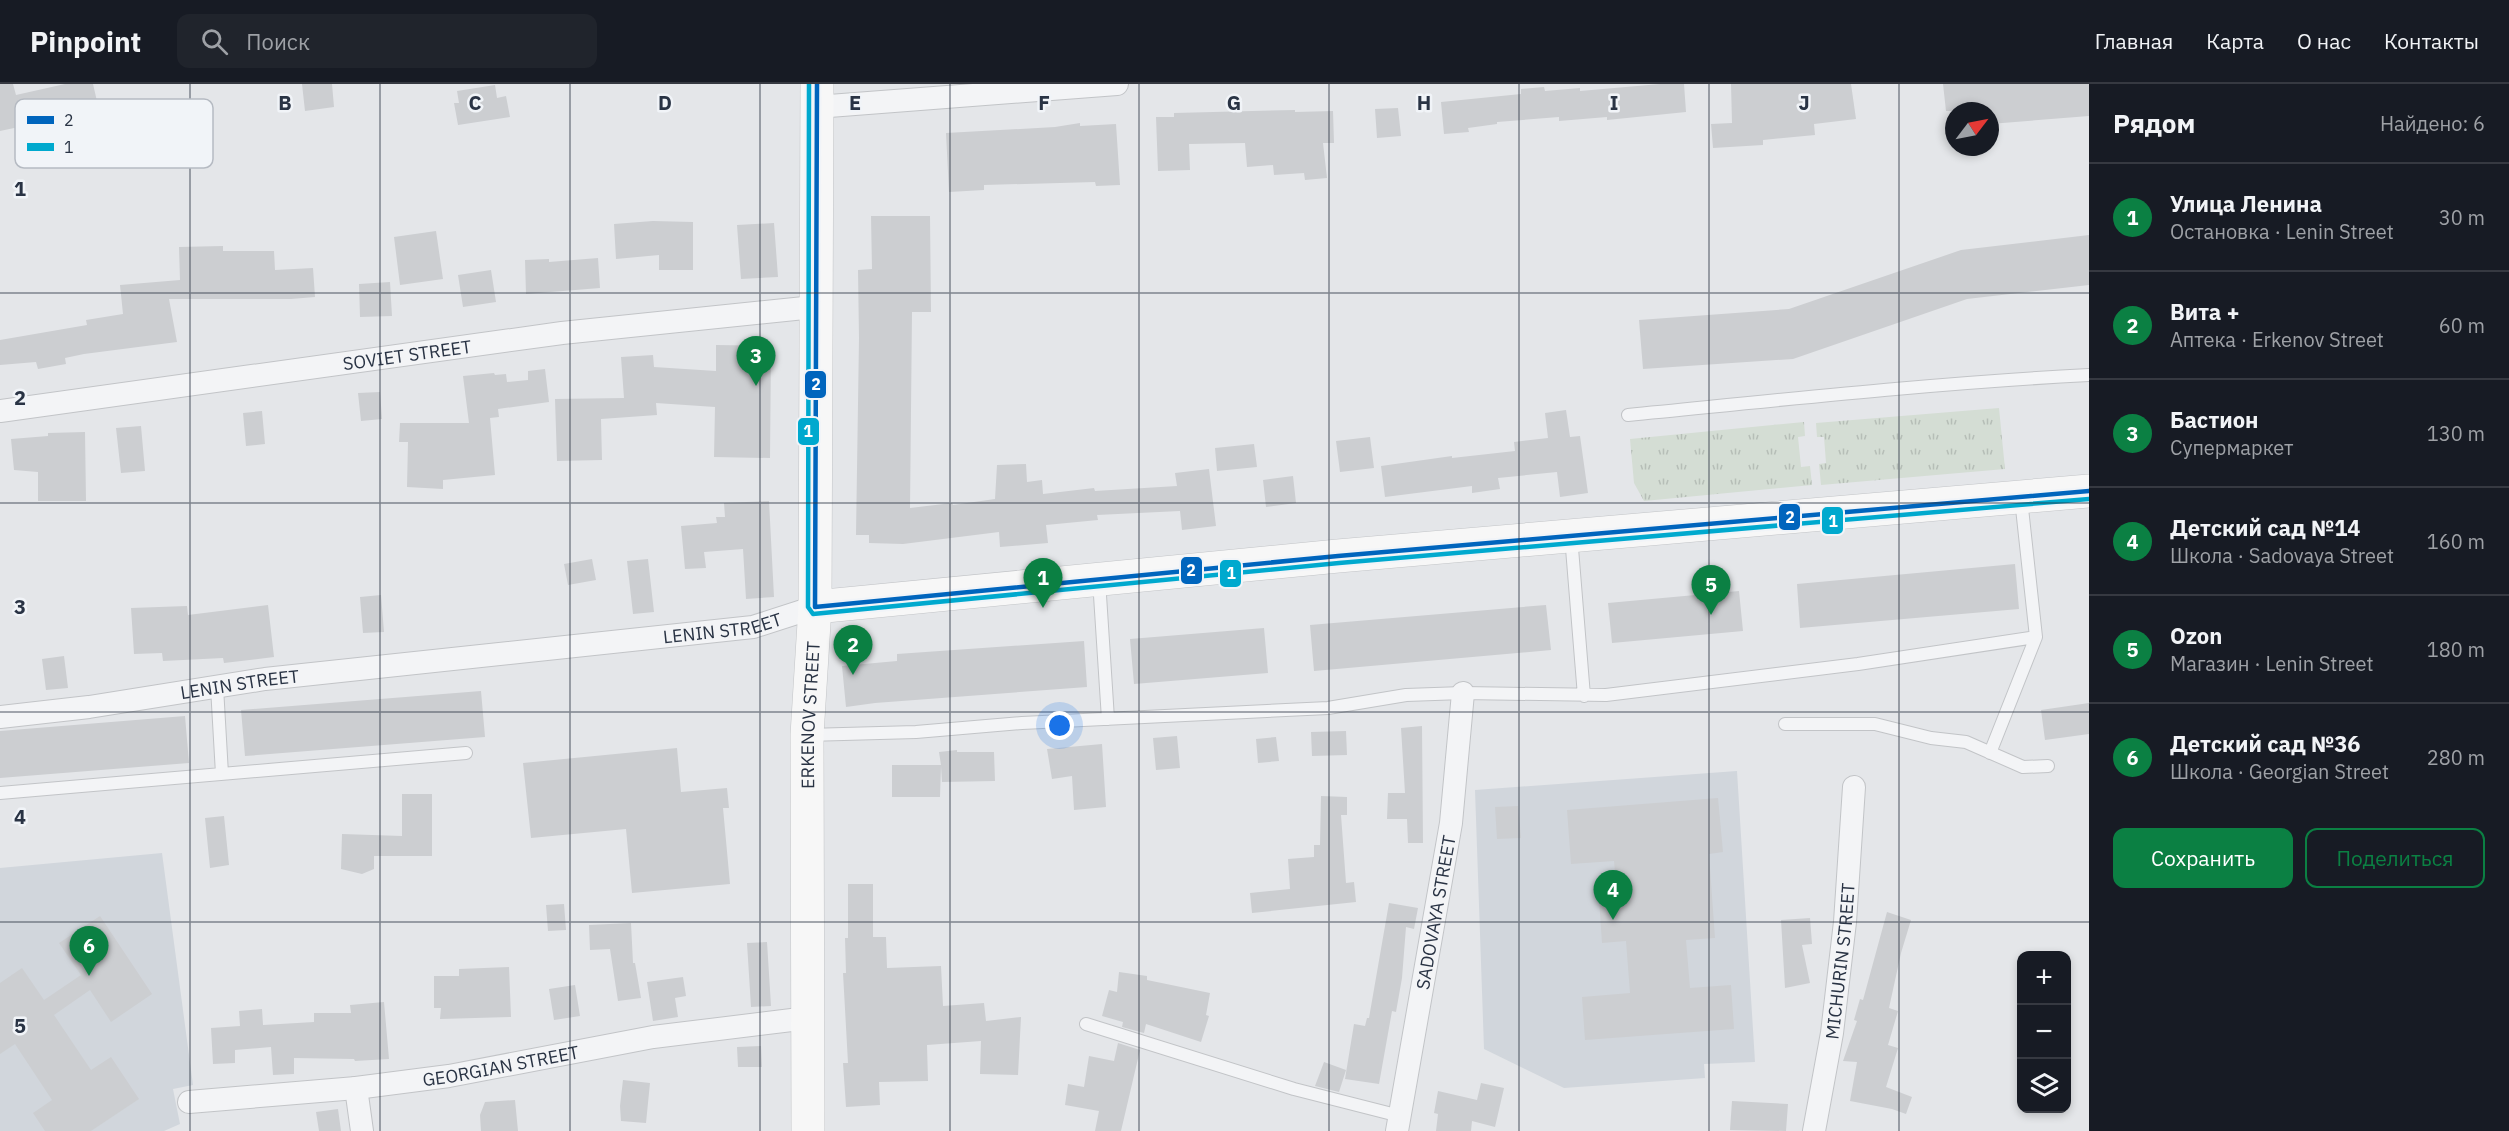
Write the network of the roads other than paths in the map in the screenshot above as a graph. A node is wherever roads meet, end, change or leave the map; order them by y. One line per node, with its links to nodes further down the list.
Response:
1 (1117, 84): 2 (street)
2 (816, 95): 3 (street, ERKENOV STREET)
3 (814, 307): 5 (street, SOVIET STREET); 11 (street, ERKENOV STREET)
4 (2089, 375): 6 (lane)
5 (0, 411)
6 (1628, 415)
7 (2089, 491): 8 (street, LENIN STREET)
8 (2021, 496): 9 (street, LENIN STREET); 12 (lane)
9 (1571, 536): 10 (street, LENIN STREET); 15 (lane)
10 (1099, 578): 11 (street, LENIN STREET); 17 (lane)
11 (815, 607): 13 (street, LENIN STREET); 19 (street, ERKENOV STREET)
12 (2036, 637): 15 (lane); 21 (lane)
13 (217, 687): 16 (street, LENIN STREET); 23 (lane)
14 (1463, 693): 15 (lane); 17 (lane); 30 (street, SADOVAYA STREET)
15 (1584, 696)
16 (0, 717)
17 (1108, 719): 19 (lane)
18 (1785, 724): 21 (lane)
19 (807, 735): 26 (street, ERKENOV STREET)
20 (466, 753): 23 (lane)
21 (1990, 753): 22 (lane)
22 (2048, 766)
23 (222, 774): 25 (lane)
24 (1854, 787): 33 (street, MICHURIN STREET)
25 (0, 793)
26 (808, 1018): 28 (street, GEORGIAN STREET); 32 (street, ERKENOV STREET)
27 (1086, 1024): 30 (lane)
28 (356, 1088): 29 (street, GEORGIAN STREET); 31 (street)
29 (189, 1102)
30 (1399, 1123)
31 (362, 1131)
32 (808, 1131)
33 (1814, 1131)

